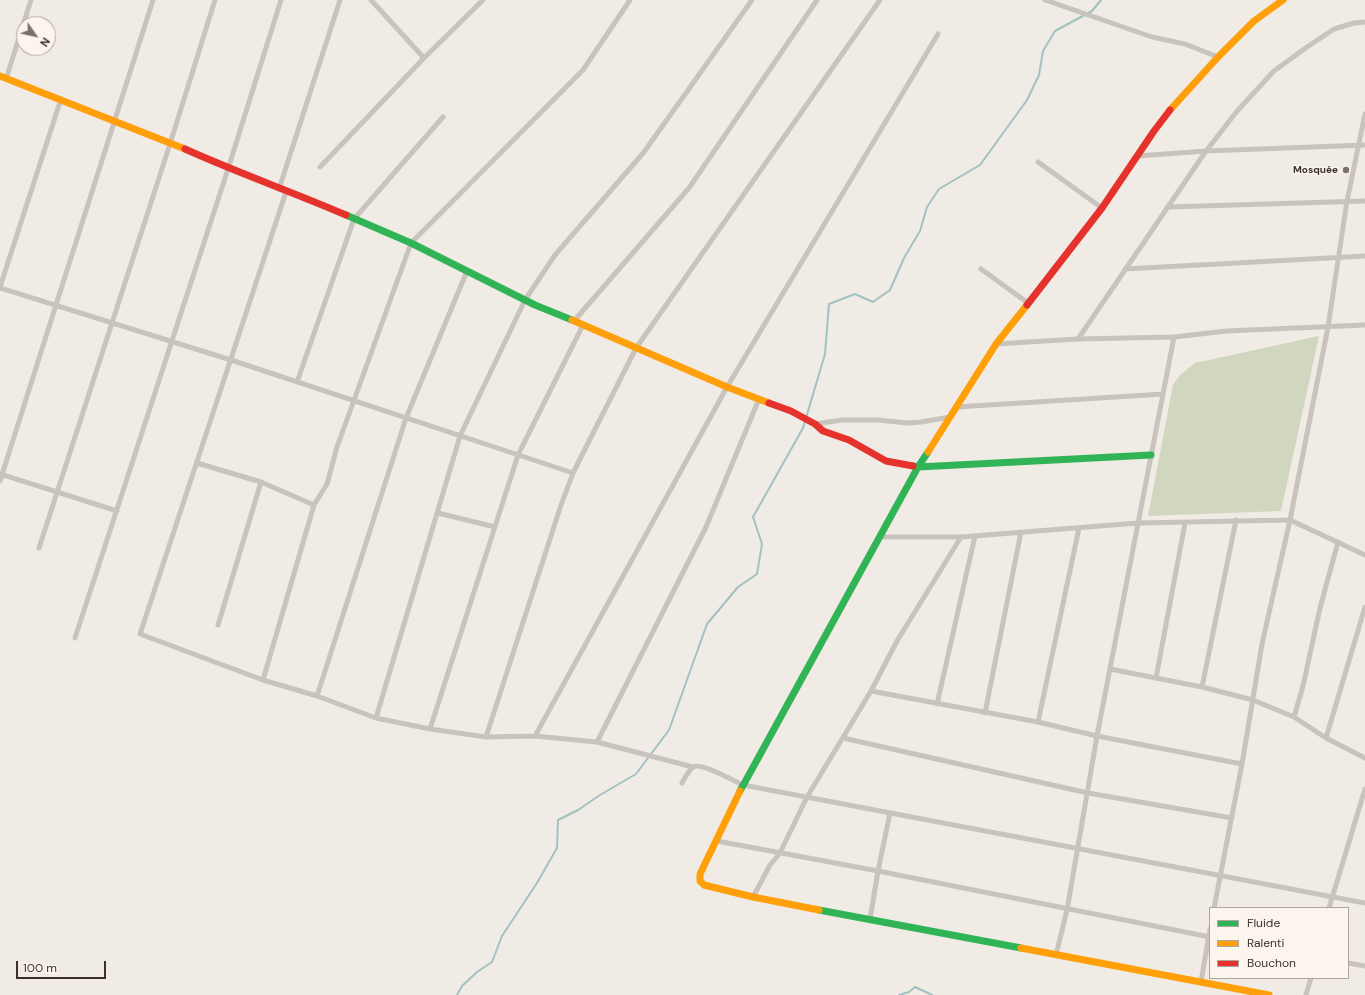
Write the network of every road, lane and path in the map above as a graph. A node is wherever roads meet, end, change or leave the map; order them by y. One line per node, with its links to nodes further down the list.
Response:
1 (31, 0): 18 (street)
2 (153, 0): 22 (street)
3 (215, 0): 23 (street)
4 (281, 0): 30 (street)
5 (340, 0): 31 (street)
6 (372, 0): 17 (street)
7 (483, 0): 17 (street)
8 (630, 0): 38 (street)
9 (752, 0): 45 (street)
10 (817, 0): 48 (street)
11 (880, 0): 57 (street)
12 (1045, 0): 16 (street)
13 (1283, 0): 16 (street)
14 (1365, 22): 26 (street)
15 (938, 34): 60 (street)
16 (1218, 57): 27 (street)
17 (424, 58): 29 (street)
18 (3, 78): 19 (street)
19 (61, 99): 22 (street); 44 (street)
20 (1365, 114): 24 (street)
21 (443, 117): 37 (street)
22 (114, 122): 23 (street); 47 (street)
23 (170, 144): 30 (street); 49 (street)
24 (1358, 146): 25 (street); 26 (street); 34 (street)
25 (1365, 146)
26 (1206, 151): 27 (street); 35 (street)
27 (1137, 156): 36 (street)
28 (1038, 162): 36 (street)
29 (320, 167)
30 (228, 169): 31 (street); 55 (street)
31 (279, 189): 32 (street)
32 (286, 192): 37 (street); 58 (street)
33 (1365, 200): 34 (street)
34 (1348, 201): 35 (street); 40 (street)
35 (1167, 207): 42 (street)
36 (1102, 208): 46 (street)
37 (354, 219): 38 (street); 59 (street)
38 (411, 243): 43 (street); 63 (street)
39 (1365, 256): 40 (street)
40 (1339, 258): 42 (street); 52 (street)
41 (981, 269): 46 (street)
42 (1126, 269): 54 (street)
43 (467, 271): 45 (street); 66 (street)
44 (0, 287): 47 (street)
45 (525, 300): 48 (street); 68 (street)
46 (1028, 303): 56 (street)
47 (56, 305): 49 (street); 74 (street)
48 (574, 321): 50 (street)
49 (112, 323): 55 (street); 77 (street)
50 (583, 325): 57 (street); 69 (street)
51 (1365, 325): 52 (street)
52 (1328, 327): 53 (street); 82 (street)
53 (1174, 337): 54 (street); 61 (street)
54 (1078, 339): 56 (street)
55 (172, 342): 58 (street); 79 (street)
56 (996, 344): 64 (street)
57 (636, 348): 60 (street); 73 (street)
58 (231, 360): 59 (street); 71 (street)
59 (297, 382): 63 (street)
60 (727, 387): 62 (street); 110 (street)
61 (1163, 394): 64 (street); 70 (street)
62 (759, 399): 67 (street); 115 (street)
63 (353, 401): 66 (street); 78 (street)
64 (957, 407): 65 (street)
65 (950, 417): 67 (street); 72 (street)
66 (406, 418): 68 (street); 102 (street)
67 (815, 424): 72 (street)
68 (460, 436): 69 (street); 80 (street)
69 (518, 455): 73 (street); 85 (street)
70 (1151, 455): 72 (street); 83 (street)
71 (196, 463): 76 (street); 99 (street)
72 (918, 467): 89 (street)
73 (573, 473): 112 (street)
74 (1, 474): 75 (street); 77 (street)
75 (0, 481)
76 (261, 482): 78 (street); 95 (street)
77 (57, 492): 79 (street); 92 (street)
78 (314, 505): 99 (street)
79 (117, 510): 96 (street)
80 (438, 512): 85 (street); 107 (street)
81 (1236, 520): 82 (street); 84 (street); 100 (street)
82 (1290, 520): 91 (street); 103 (street)
83 (1138, 523): 84 (street); 86 (street); 97 (street)
84 (1185, 523): 98 (street)
85 (495, 527): 109 (street)
86 (1079, 528): 87 (street); 108 (street)
87 (1021, 532): 88 (street); 105 (street)
88 (975, 536): 90 (street); 104 (street)
89 (881, 537): 90 (street); 120 (street)
90 (961, 537): 101 (street)
91 (1338, 542): 93 (street); 106 (street)
92 (39, 548)
93 (1365, 555)
94 (1365, 607): 114 (street)
95 (218, 625)
96 (75, 638)
97 (1110, 669): 98 (street); 111 (street)
98 (1156, 678): 100 (street)
99 (263, 680): 102 (street)
100 (1202, 688): 103 (street)
101 (870, 692): 104 (street); 113 (street)
102 (317, 696): 107 (street)
103 (1253, 700): 106 (street); 117 (street)
104 (937, 704): 105 (street)
105 (985, 713): 108 (street)
106 (1294, 717): 114 (street)
107 (376, 718): 109 (street)
108 (1038, 722): 111 (street)
109 (430, 729): 112 (street)
110 (535, 736): 112 (street); 115 (street)
111 (1096, 736): 117 (street); 122 (street)
112 (486, 737)
113 (843, 738): 122 (street); 123 (street)
114 (1326, 738): 116 (street)
115 (597, 742): 118 (street)
116 (1365, 758)
117 (1242, 764): 125 (street)
118 (693, 768): 119 (street); 120 (street)
119 (682, 783)
120 (743, 785): 123 (street); 126 (street)
121 (1365, 789): 132 (street)
122 (1088, 793): 125 (street); 127 (street)
123 (807, 797): 124 (street); 128 (street)
124 (890, 813): 127 (street); 129 (street)
125 (1232, 818): 130 (street)
126 (717, 841): 128 (street); 131 (street)
127 (1077, 848): 130 (street); 136 (street)
128 (780, 852): 129 (street); 131 (street)
129 (878, 871): 136 (street); 137 (street)
130 (1221, 876): 132 (street); 134 (street)
131 (753, 897): 137 (street)
132 (1332, 897): 133 (street); 135 (street)
133 (1365, 903)
134 (1214, 907)
135 (1329, 907)
136 (1067, 910): 138 (street); 139 (street)
137 (870, 919): 139 (street)
138 (1209, 937): 143 (street)
139 (1056, 955): 143 (street)
140 (1349, 963): 141 (street)
141 (1365, 966)
142 (1311, 979): 145 (street)
143 (1201, 982): 144 (street)
144 (1269, 995)
145 (1306, 995)

